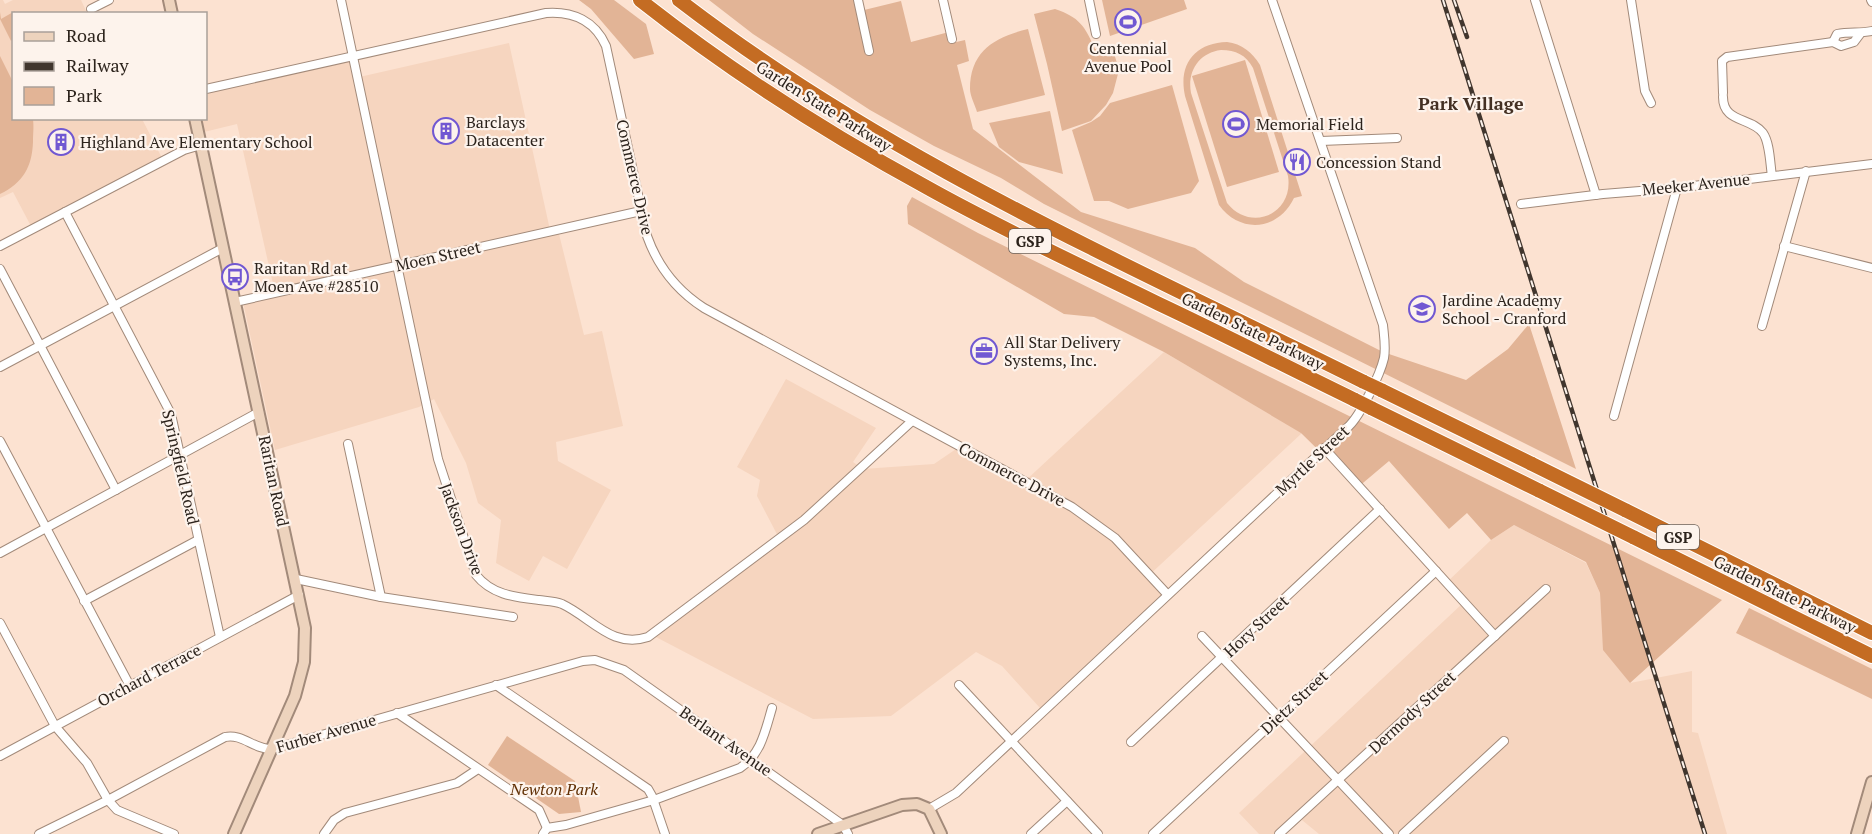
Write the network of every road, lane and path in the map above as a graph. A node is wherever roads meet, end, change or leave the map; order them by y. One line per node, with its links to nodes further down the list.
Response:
1 (109, 0): 11 (street)
2 (341, 0): 18 (street, Jackson Drive)
3 (640, 0): 69 (highway, Garden State Parkway / GSP, bridge)
4 (858, 0): 17 (street)
5 (943, 0): 15 (street)
6 (1089, 0): 13 (street)
7 (1272, 0): 23 (street, Myrtle Street)
8 (1535, 0): 29 (street)
9 (1631, 0): 20 (street)
10 (683, 2): 65 (highway, Garden State Parkway / GSP, bridge)
11 (91, 9)
12 (1872, 31): 14 (street)
13 (1096, 34)
14 (1860, 34): 16 (street); 16 (street)
15 (952, 39)
16 (1833, 42): 27 (street)
17 (869, 51)
18 (354, 56): 19 (street, Commerce Drive); 31 (street, Commerce Drive); 36 (street, Jackson Drive)
19 (207, 89)
20 (1651, 103)
21 (195, 120): 24 (main road, Raritan Road)
22 (1397, 138): 23 (street)
23 (1321, 141): 49 (street, Myrtle Street)
24 (201, 145): 32 (street); 35 (main road, Raritan Road)
25 (1872, 164): 26 (street, Meeker Avenue)
26 (1806, 171): 27 (street, Meeker Avenue); 34 (street)
27 (1772, 176): 28 (street, Meeker Avenue)
28 (1677, 188): 29 (street, Meeker Avenue); 45 (street)
29 (1596, 195): 30 (street, Meeker Avenue)
30 (1521, 204)
31 (641, 211): 36 (street, Moen Street); 46 (street, Commerce Drive)
32 (65, 212): 33 (street); 40 (street, Springfield Road)
33 (0, 246)
34 (1784, 246): 37 (street); 41 (street)
35 (224, 248): 39 (main road, Raritan Road); 40 (street)
36 (396, 266): 39 (street, Moen Street); 46 (street, Jackson Drive)
37 (1872, 268)
38 (0, 269): 42 (street)
39 (235, 302): 44 (main road, Raritan Road)
40 (115, 305): 42 (street); 50 (street, Springfield Road)
41 (1762, 326)
42 (40, 346): 43 (street); 51 (street)
43 (0, 367)
44 (259, 412): 50 (street); 57 (main road, Raritan Road)
45 (1614, 416)
46 (912, 421): 59 (street, Commerce Drive)
47 (0, 441): 53 (street)
48 (348, 444): 61 (street)
49 (1324, 448): 52 (street); 59 (street, Myrtle Street)
50 (180, 455): 51 (street); 54 (street, Springfield Road)
51 (116, 490): 53 (street)
52 (1380, 509): 56 (street); 70 (street, Hory Street)
53 (46, 528): 55 (street); 62 (street)
54 (198, 540): 62 (street); 68 (street, Springfield Road)
55 (0, 553)
56 (1436, 571): 67 (street); 77 (street, Dietz Street)
57 (296, 579): 60 (main road, Raritan Road); 61 (street)
58 (1546, 589): 67 (street, Dermody Street)
59 (1167, 594): 79 (street, Myrtle Street)
60 (299, 596): 68 (street, Orchard Terrace); 82 (main road, Raritan Road)
61 (381, 597): 63 (street)
62 (84, 601): 74 (street)
63 (513, 617)
64 (0, 623): 78 (street)
65 (1872, 633)
66 (1202, 636): 70 (street)
67 (1495, 636): 86 (street, Dermody Street)
68 (220, 637): 74 (street, Orchard Terrace)
69 (1872, 656)
70 (1222, 657): 77 (street); 81 (street, Hory Street)
71 (595, 660): 72 (street, Furber Avenue); 84 (street, Berlant Avenue)
72 (496, 685): 76 (street, Furber Avenue); 89 (street)
73 (959, 685): 79 (street)
74 (130, 686): 78 (street, Orchard Terrace)
75 (772, 708): 84 (street)
76 (397, 713): 82 (street, Furber Avenue); 85 (street)
77 (1278, 717): 86 (street); 103 (street, Dietz Street)
78 (55, 726): 83 (street, Orchard Terrace); 88 (street)
79 (1011, 740): 90 (street); 91 (street, Myrtle Street)
80 (1503, 741): 106 (street)
81 (1131, 742)
82 (272, 749): 88 (street, Furber Avenue); 96 (main road, Raritan Road)
83 (0, 756)
84 (751, 759): 89 (street); 92 (street, Berlant Avenue)
85 (478, 769): 93 (street); 97 (street)
86 (1338, 780): 104 (street, Dermody Street); 105 (street)
87 (1872, 782): 107 (main road)
88 (108, 800): 94 (street, Furber Avenue); 95 (street)
89 (654, 800): 93 (street); 98 (street)
90 (1067, 801): 101 (street); 102 (street)
91 (929, 809): 92 (main road); 100 (main road)
92 (846, 830): 99 (main road)
93 (545, 831)
94 (39, 834)
95 (174, 834)
96 (234, 834)
97 (324, 834)
98 (665, 834)
99 (818, 834)
100 (941, 834)
101 (1031, 834)
102 (1098, 834)
103 (1153, 834)
104 (1279, 834)
105 (1389, 834)
106 (1403, 834)
107 (1857, 834)

